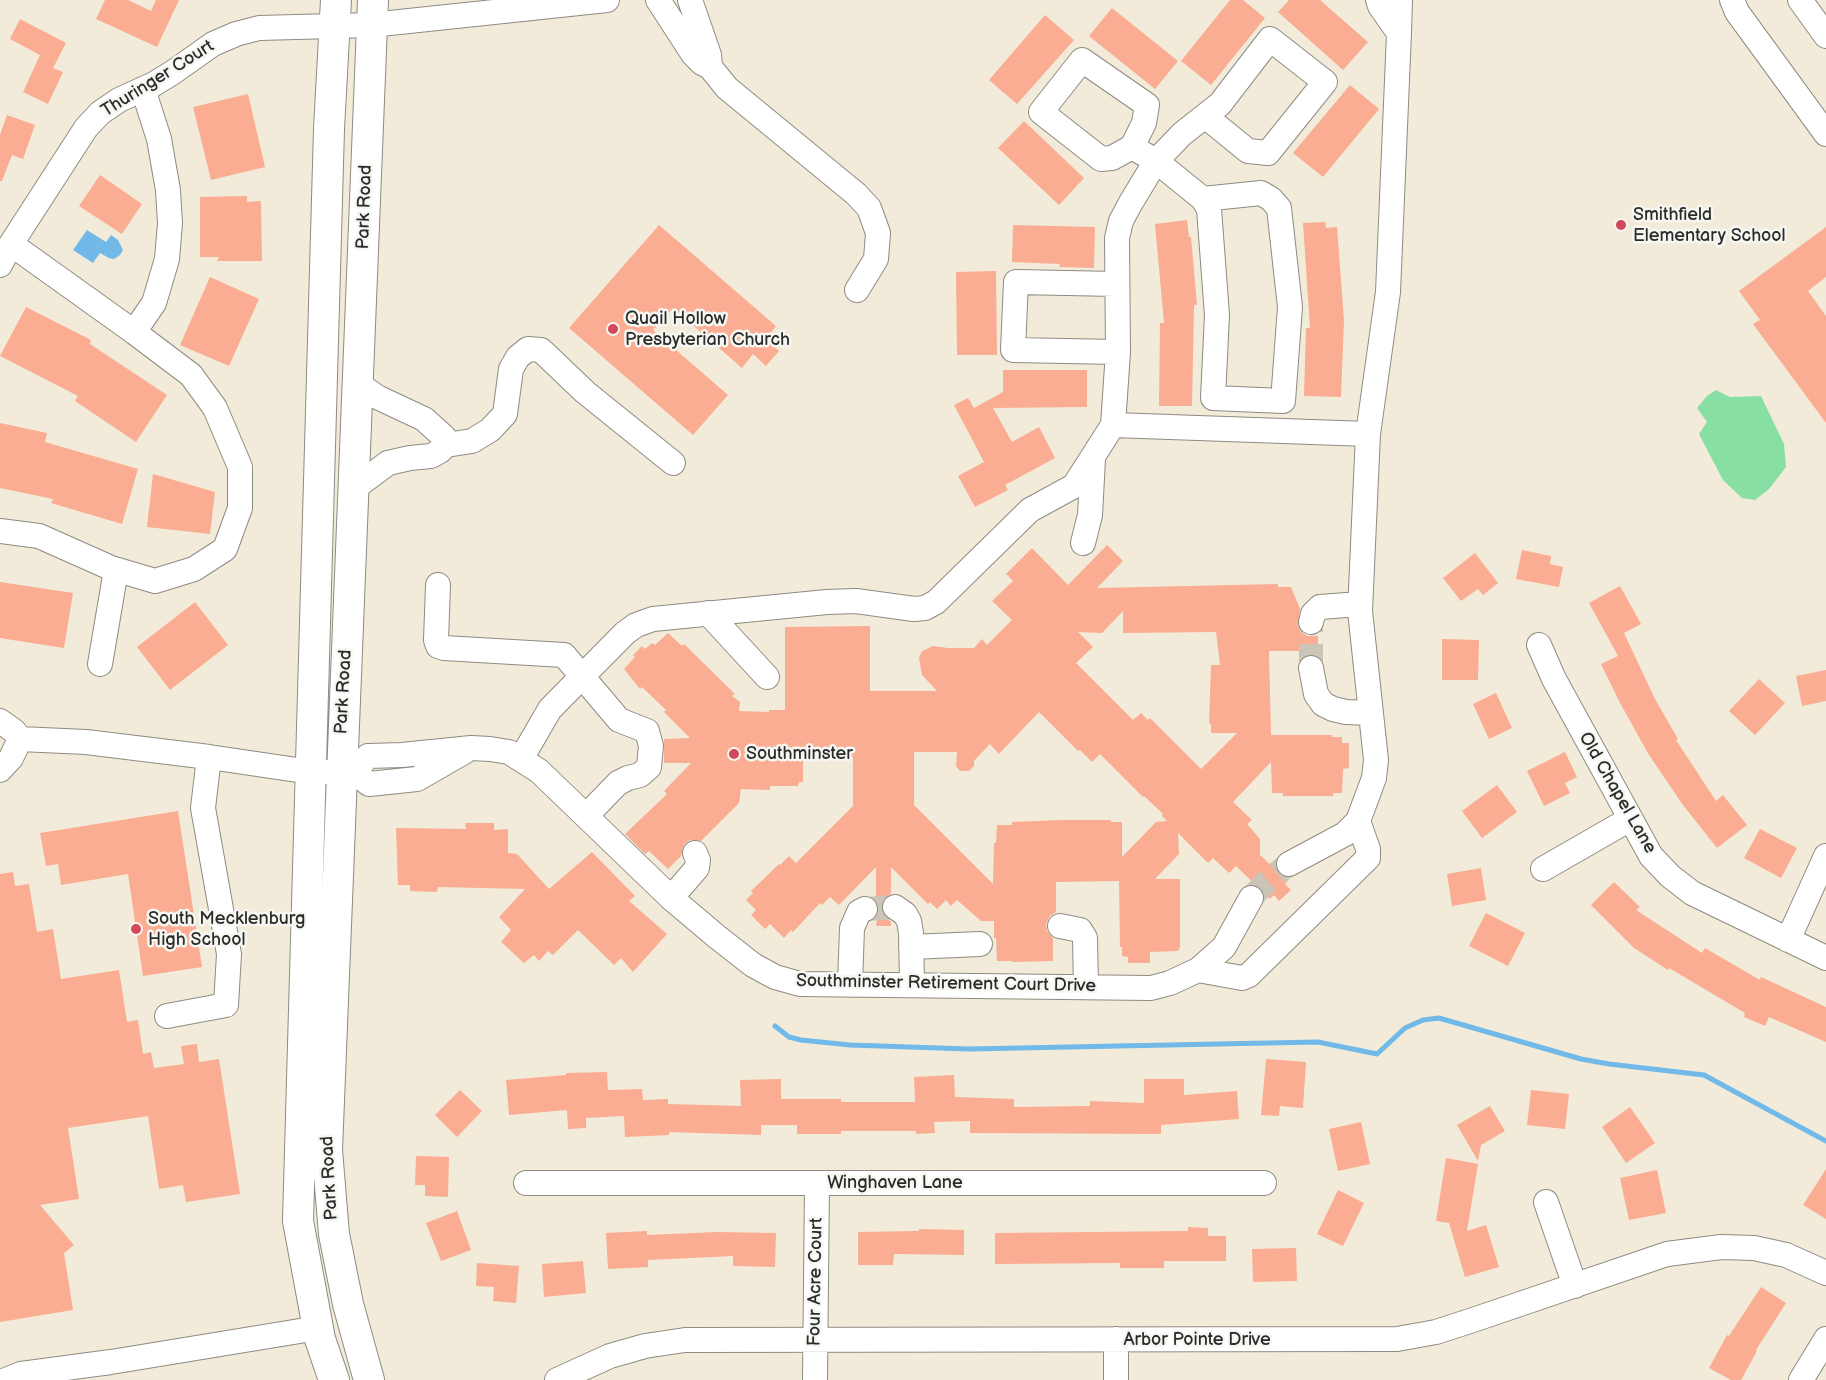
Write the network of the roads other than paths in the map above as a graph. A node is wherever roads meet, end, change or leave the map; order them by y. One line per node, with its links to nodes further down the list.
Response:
1 (607, 0): 9 (street, Thuringer Court)
2 (658, 0): 12 (street)
3 (690, 0): 12 (street)
4 (1378, 0): 10 (street)
5 (1400, 0): 10 (street)
6 (1732, 0): 15 (street)
7 (1800, 0): 11 (street)
8 (335, 13): 9 (street, Thuringer Court); 13 (street, Thuringer Court); 50 (main road, Park Road)
9 (372, 13): 25 (main road, Park Road)
10 (1399, 33): 27 (street)
11 (1826, 36)
12 (710, 67): 22 (street)
13 (142, 89): 19 (street, Thuringer Court); 23 (street)
14 (1205, 116): 14 (street); 17 (street)
15 (1826, 134)
16 (1132, 147): 17 (street)
17 (1156, 161): 18 (street); 21 (street)
18 (1203, 199): 18 (street)
19 (11, 244): 20 (street, Thuringer Court); 23 (street)
20 (0, 265)
21 (1117, 284): 24 (street); 24 (street)
22 (857, 290)
23 (134, 332): 34 (street)
24 (1118, 352): 26 (street)
25 (358, 384): 28 (street); 31 (main road, Park Road)
26 (1113, 425): 27 (street); 29 (street)
27 (1368, 434): 36 (street)
28 (446, 445): 30 (street); 31 (street)
29 (1094, 457): 33 (street); 37 (street)
30 (673, 463)
31 (353, 489): 51 (main road, Park Road)
32 (0, 531): 34 (street)
33 (1083, 543)
34 (116, 570): 40 (street)
35 (438, 585): 42 (street)
36 (1360, 604): 38 (street); 44 (street)
37 (708, 614): 42 (street); 43 (street)
38 (1311, 622)
39 (1539, 645): 53 (street, Old Chapel Lane)
40 (100, 664)
41 (1311, 668): 44 (street)
42 (583, 676): 48 (street); 52 (street)
43 (767, 677)
44 (1370, 712): 54 (street)
45 (0, 721): 46 (street)
46 (20, 739): 47 (street); 49 (street)
47 (209, 757): 50 (street); 72 (street)
48 (522, 759): 51 (street, Southminster Retirement Court Drive); 52 (street, Southminster Retirement Court Drive)
49 (0, 770)
50 (310, 772): 51 (street); 79 (main road, Park Road)
51 (347, 772): 85 (main road, Park Road)
52 (585, 816): 59 (street, Southminster Retirement Court Drive)
53 (1630, 819): 58 (street); 64 (street, Old Chapel Lane)
54 (1358, 821): 57 (street); 68 (street)
55 (695, 853): 59 (street)
56 (1826, 856): 64 (street)
57 (1289, 864)
58 (1543, 869)
59 (670, 898): 69 (street, Southminster Retirement Court Drive)
60 (1251, 898): 68 (street, Southminster Retirement Court Drive)
61 (895, 907): 66 (street)
62 (865, 909): 69 (street)
63 (1060, 926): 71 (street)
64 (1788, 940): 67 (street, Old Chapel Lane)
65 (980, 944): 66 (street)
66 (911, 947): 70 (street)
67 (1826, 958)
68 (1198, 970): 71 (street, Southminster Retirement Court Drive)
69 (850, 985): 70 (street, Southminster Retirement Court Drive)
70 (912, 985): 71 (street, Southminster Retirement Court Drive)
71 (1086, 987)
72 (167, 1016)
73 (526, 1183): 74 (street, Winghaven Lane)
74 (817, 1183): 75 (street, Winghaven Lane); 80 (street, Four Acre Court)
75 (1264, 1183)
76 (1546, 1202): 78 (street)
77 (1826, 1273): 78 (street, Arbor Pointe Drive)
78 (1575, 1286): 82 (street, Arbor Pointe Drive)
79 (318, 1328): 83 (street); 84 (main road, Park Road)
80 (815, 1339): 82 (street, Arbor Pointe Drive); 86 (street, Arbor Pointe Drive); 87 (street, Four Acre Court)
81 (1826, 1339): 89 (street)
82 (1116, 1340): 88 (street)
83 (6, 1380)
84 (334, 1380)
85 (369, 1380)
86 (557, 1380)
87 (815, 1380)
88 (1116, 1380)
89 (1801, 1380)

